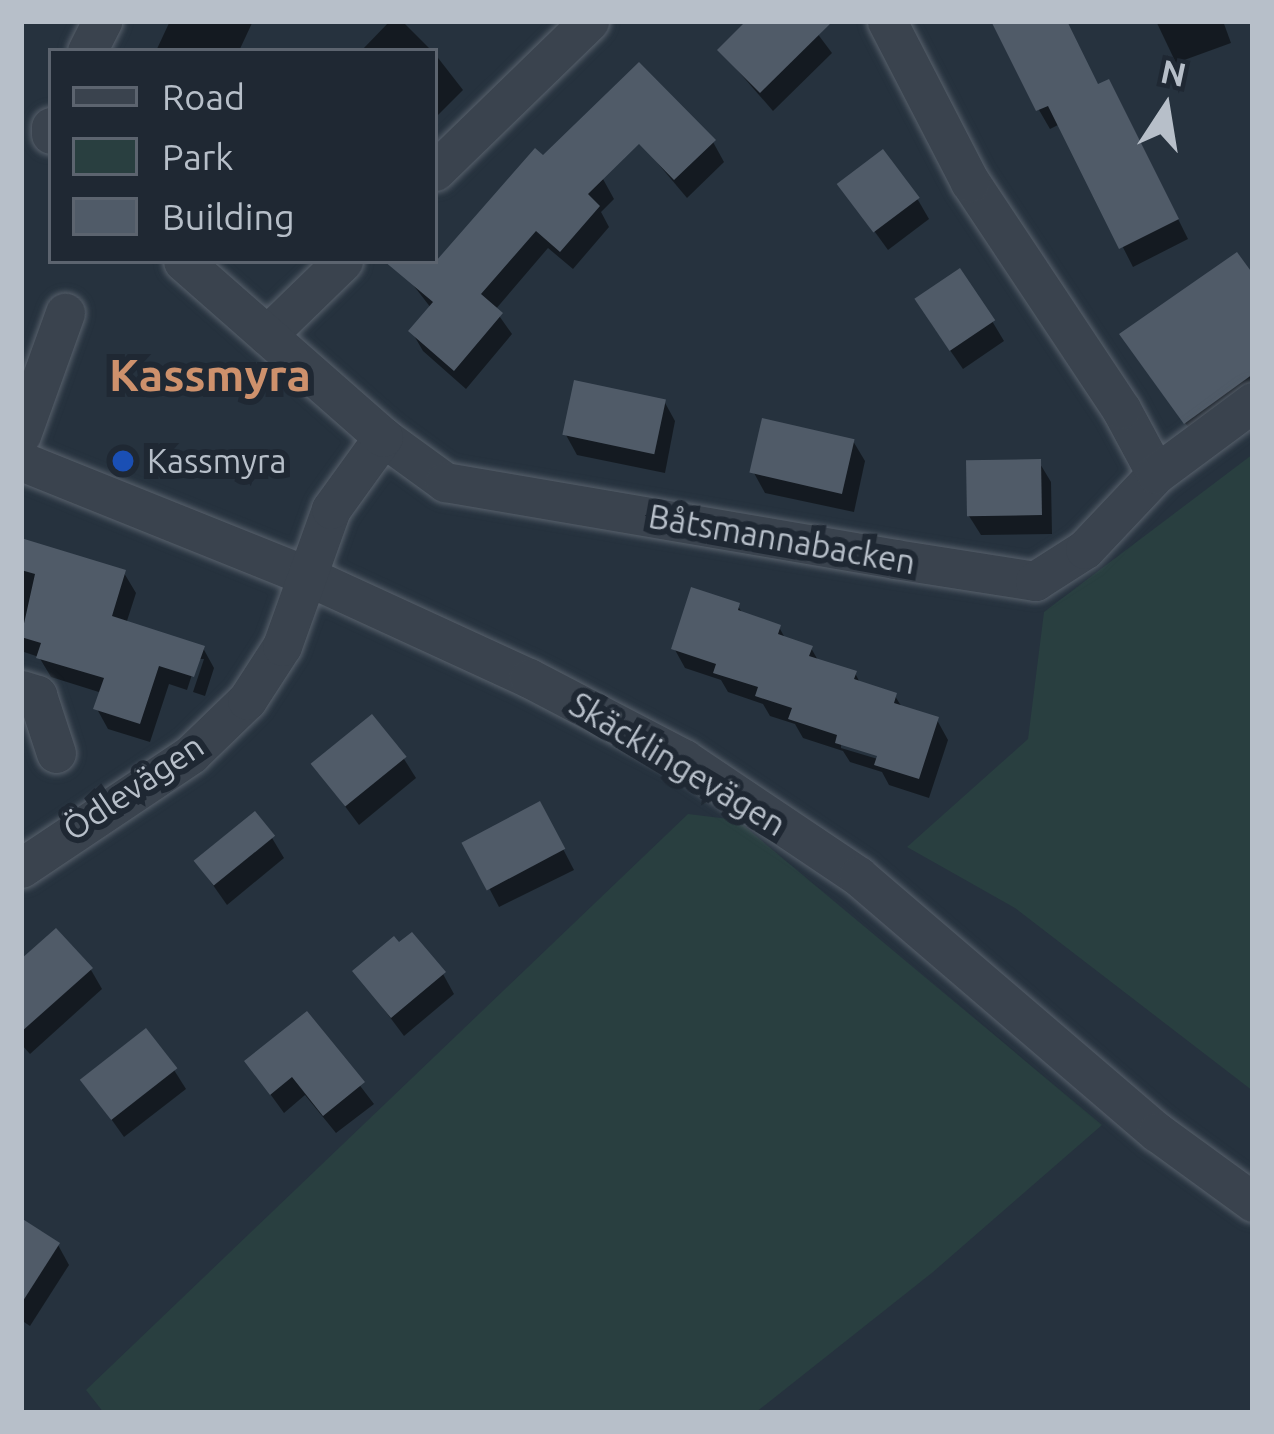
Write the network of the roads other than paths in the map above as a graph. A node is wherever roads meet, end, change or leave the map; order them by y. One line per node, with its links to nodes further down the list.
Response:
1 (102, 21): 4 (street)
2 (589, 21): 5 (street)
3 (887, 21): 14 (street)
4 (88, 48)
5 (438, 168)
6 (186, 264): 9 (street, Båtsmannabacken)
7 (340, 264): 9 (street)
8 (65, 313): 11 (street)
9 (267, 334): 12 (street, Båtsmannabacken)
10 (1253, 402): 14 (street, Båtsmannabacken)
11 (21, 435)
12 (383, 437): 14 (street, Båtsmannabacken); 15 (street, Ödlevägen)
13 (21, 461): 15 (street, Skäcklingevägen)
14 (1156, 474)
15 (307, 576): 18 (street, Ödlevägen); 19 (street, Skäcklingevägen)
16 (21, 690): 17 (street)
17 (56, 752)
18 (21, 868)
19 (1253, 1202)

